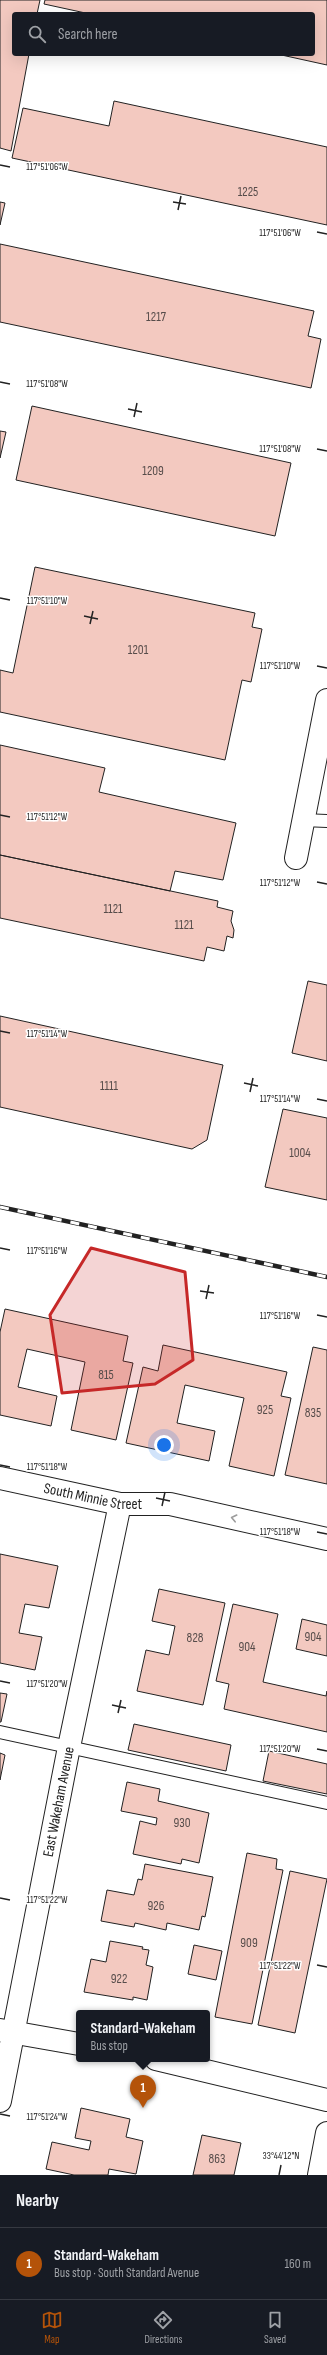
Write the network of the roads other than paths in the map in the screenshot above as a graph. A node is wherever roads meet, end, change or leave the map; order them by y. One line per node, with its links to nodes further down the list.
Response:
1 (327, 700): 2 (street)
2 (303, 820): 3 (lane); 4 (street)
3 (327, 821)
4 (296, 858)
5 (0, 1478): 6 (street, South Minnie Street)
6 (120, 1504): 7 (street, South Minnie Street, one-way to 6); 9 (street, East Wakeham Avenue)
7 (327, 1539)
8 (0, 1732): 9 (lane)
9 (70, 1747): 10 (lane); 11 (street, East Wakeham Avenue)
10 (327, 1803)
11 (7, 2032): 12 (street); 15 (street, East Wakeham Avenue)
12 (76, 2044)
13 (169, 2062): 14 (street)
14 (327, 2100)
15 (0, 2101)
16 (327, 2133): 17 (street)
17 (318, 2175)

